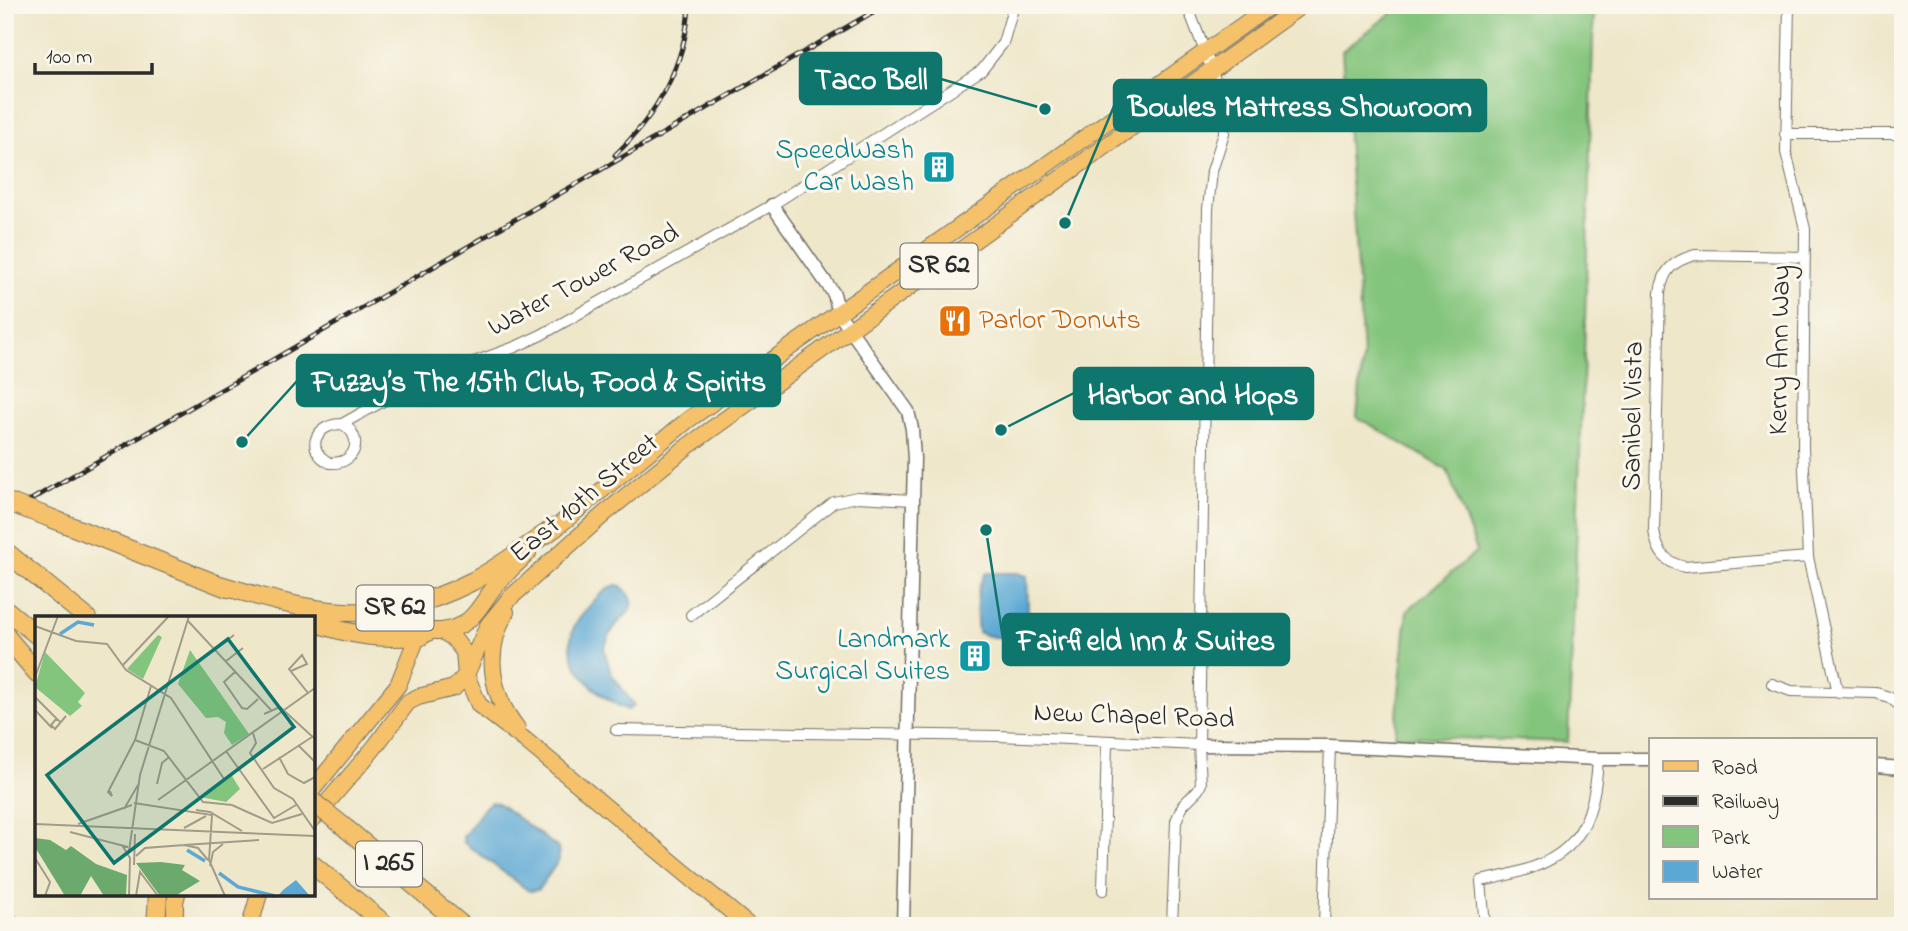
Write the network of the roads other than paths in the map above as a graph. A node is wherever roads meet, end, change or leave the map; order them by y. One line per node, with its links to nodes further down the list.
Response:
1 (1014, 5): 10 (street, Water Tower Road)
2 (1187, 5): 6 (street)
3 (1271, 5): 6 (main road, SR 62)
4 (1302, 5): 7 (main road, East 10th Street / SR 62)
5 (1788, 5): 8 (street, Kerry Ann Way)
6 (1205, 54): 7 (street); 12 (main road, SR 62)
7 (1212, 70): 13 (main road, East 10th Street / SR 62); 40 (street)
8 (1785, 134): 9 (street); 11 (street, Kerry Ann Way)
9 (1903, 134)
10 (772, 205): 12 (street); 14 (street, Water Tower Road)
11 (1805, 257): 19 (street, Kerry Ann Way); 19 (street, Sanibel Vista)
12 (839, 314): 13 (street); 17 (main road, SR 62)
13 (851, 329): 15 (street); 21 (main road, East 10th Street / SR 62)
14 (342, 424): 14 (street, Water Tower Road)
15 (913, 500): 23 (street); 37 (street)
16 (5, 501): 20 (highway, SR 62, bridge)
17 (556, 527): 20 (highway, SR 62); 27 (main road, East 10th Street)
18 (7, 553): 24 (highway)
19 (1808, 557): 34 (street, Kerry Ann Way)
20 (217, 584): 25 (highway)
21 (522, 586): 31 (main road, East 10th Street / SR 62); 38 (main road)
22 (5, 609): 28 (highway)
23 (691, 615)
24 (85, 616)
25 (297, 616)
26 (315, 623): 30 (highway)
27 (442, 631): 30 (main road, East 10th Street); 31 (main road)
28 (35, 633)
29 (5, 635): 32 (highway)
30 (420, 636): 46 (main road)
31 (469, 669): 38 (main road); 48 (main road)
32 (35, 671)
33 (1772, 684): 34 (street)
34 (1838, 693): 35 (street)
35 (1903, 708)
36 (616, 730): 37 (street, New Chapel Road)
37 (907, 734): 39 (street, New Chapel Road); 62 (street)
38 (525, 740): 61 (main road)
39 (1107, 743): 40 (street, New Chapel Road); 50 (street)
40 (1199, 745): 41 (street, New Chapel Road); 63 (street)
41 (1330, 746): 42 (street, New Chapel Road); 64 (street)
42 (1598, 759): 43 (street, New Chapel Road); 65 (street)
43 (1649, 759)
44 (1876, 766): 45 (street)
45 (1903, 768)
46 (315, 787)
47 (315, 804): 54 (highway, I 265, bridge)
48 (315, 817)
49 (315, 866): 58 (highway, I 265)
50 (1103, 890)
51 (158, 896): 56 (highway)
52 (176, 896): 55 (main road)
53 (258, 896): 57 (main road)
54 (430, 899): 59 (highway, I 265); 60 (highway)
55 (173, 923)
56 (156, 926)
57 (250, 926)
58 (387, 926)
59 (463, 926)
60 (473, 926)
61 (748, 926)
62 (902, 926)
63 (1172, 926)
64 (1324, 926)
65 (1485, 926)

